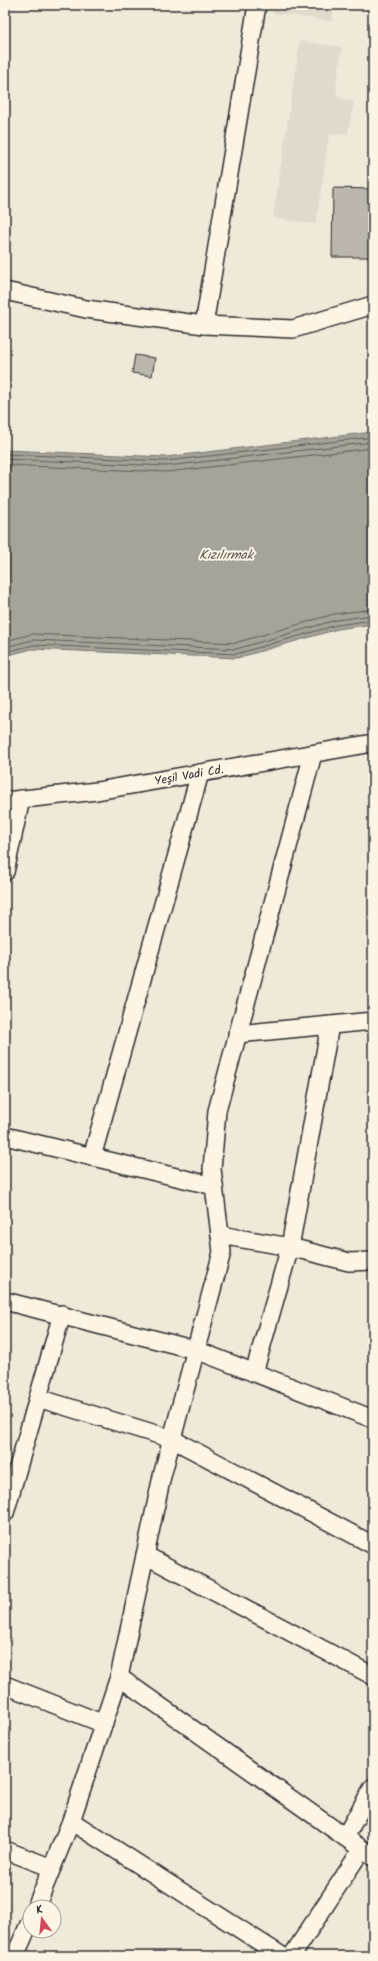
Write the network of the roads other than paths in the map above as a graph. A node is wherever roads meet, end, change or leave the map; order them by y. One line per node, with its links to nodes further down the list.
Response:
1 (257, 5): 4 (street)
2 (5, 291): 4 (street)
3 (373, 305): 4 (street)
4 (204, 325)
5 (373, 743): 6 (street, Yeşil Vadi Cd.)
6 (313, 754): 7 (street, Yeşil Vadi Cd.); 12 (street)
7 (200, 773): 8 (street, Yeşil Vadi Cd.); 14 (street)
8 (13, 800): 9 (street)
9 (5, 872)
10 (373, 1021): 11 (street)
11 (330, 1025): 12 (street); 17 (street)
12 (237, 1034): 15 (street)
13 (5, 1136): 14 (street)
14 (92, 1157): 15 (street)
15 (214, 1186): 16 (street)
16 (220, 1235): 17 (street); 21 (street)
17 (290, 1247): 18 (street); 22 (street)
18 (373, 1261)
19 (5, 1301): 20 (street)
20 (62, 1314): 21 (street); 23 (street)
21 (196, 1350): 22 (street); 25 (street)
22 (254, 1373): 24 (street)
23 (38, 1398): 25 (street); 26 (street)
24 (373, 1419)
25 (172, 1439): 27 (street); 28 (street)
26 (5, 1513)
27 (373, 1545)
28 (145, 1555): 29 (street); 30 (street)
29 (373, 1676)
30 (119, 1677): 32 (street); 35 (street)
31 (5, 1685): 32 (street)
32 (104, 1724): 34 (street)
33 (373, 1787): 35 (street)
34 (71, 1821): 38 (street); 42 (street)
35 (344, 1837): 37 (street)
36 (5, 1850): 38 (street)
37 (367, 1853): 43 (street)
38 (52, 1868): 39 (street)
39 (39, 1899)
40 (24, 1939): 41 (street)
41 (19, 1955)
42 (282, 1956)
43 (292, 1956)

